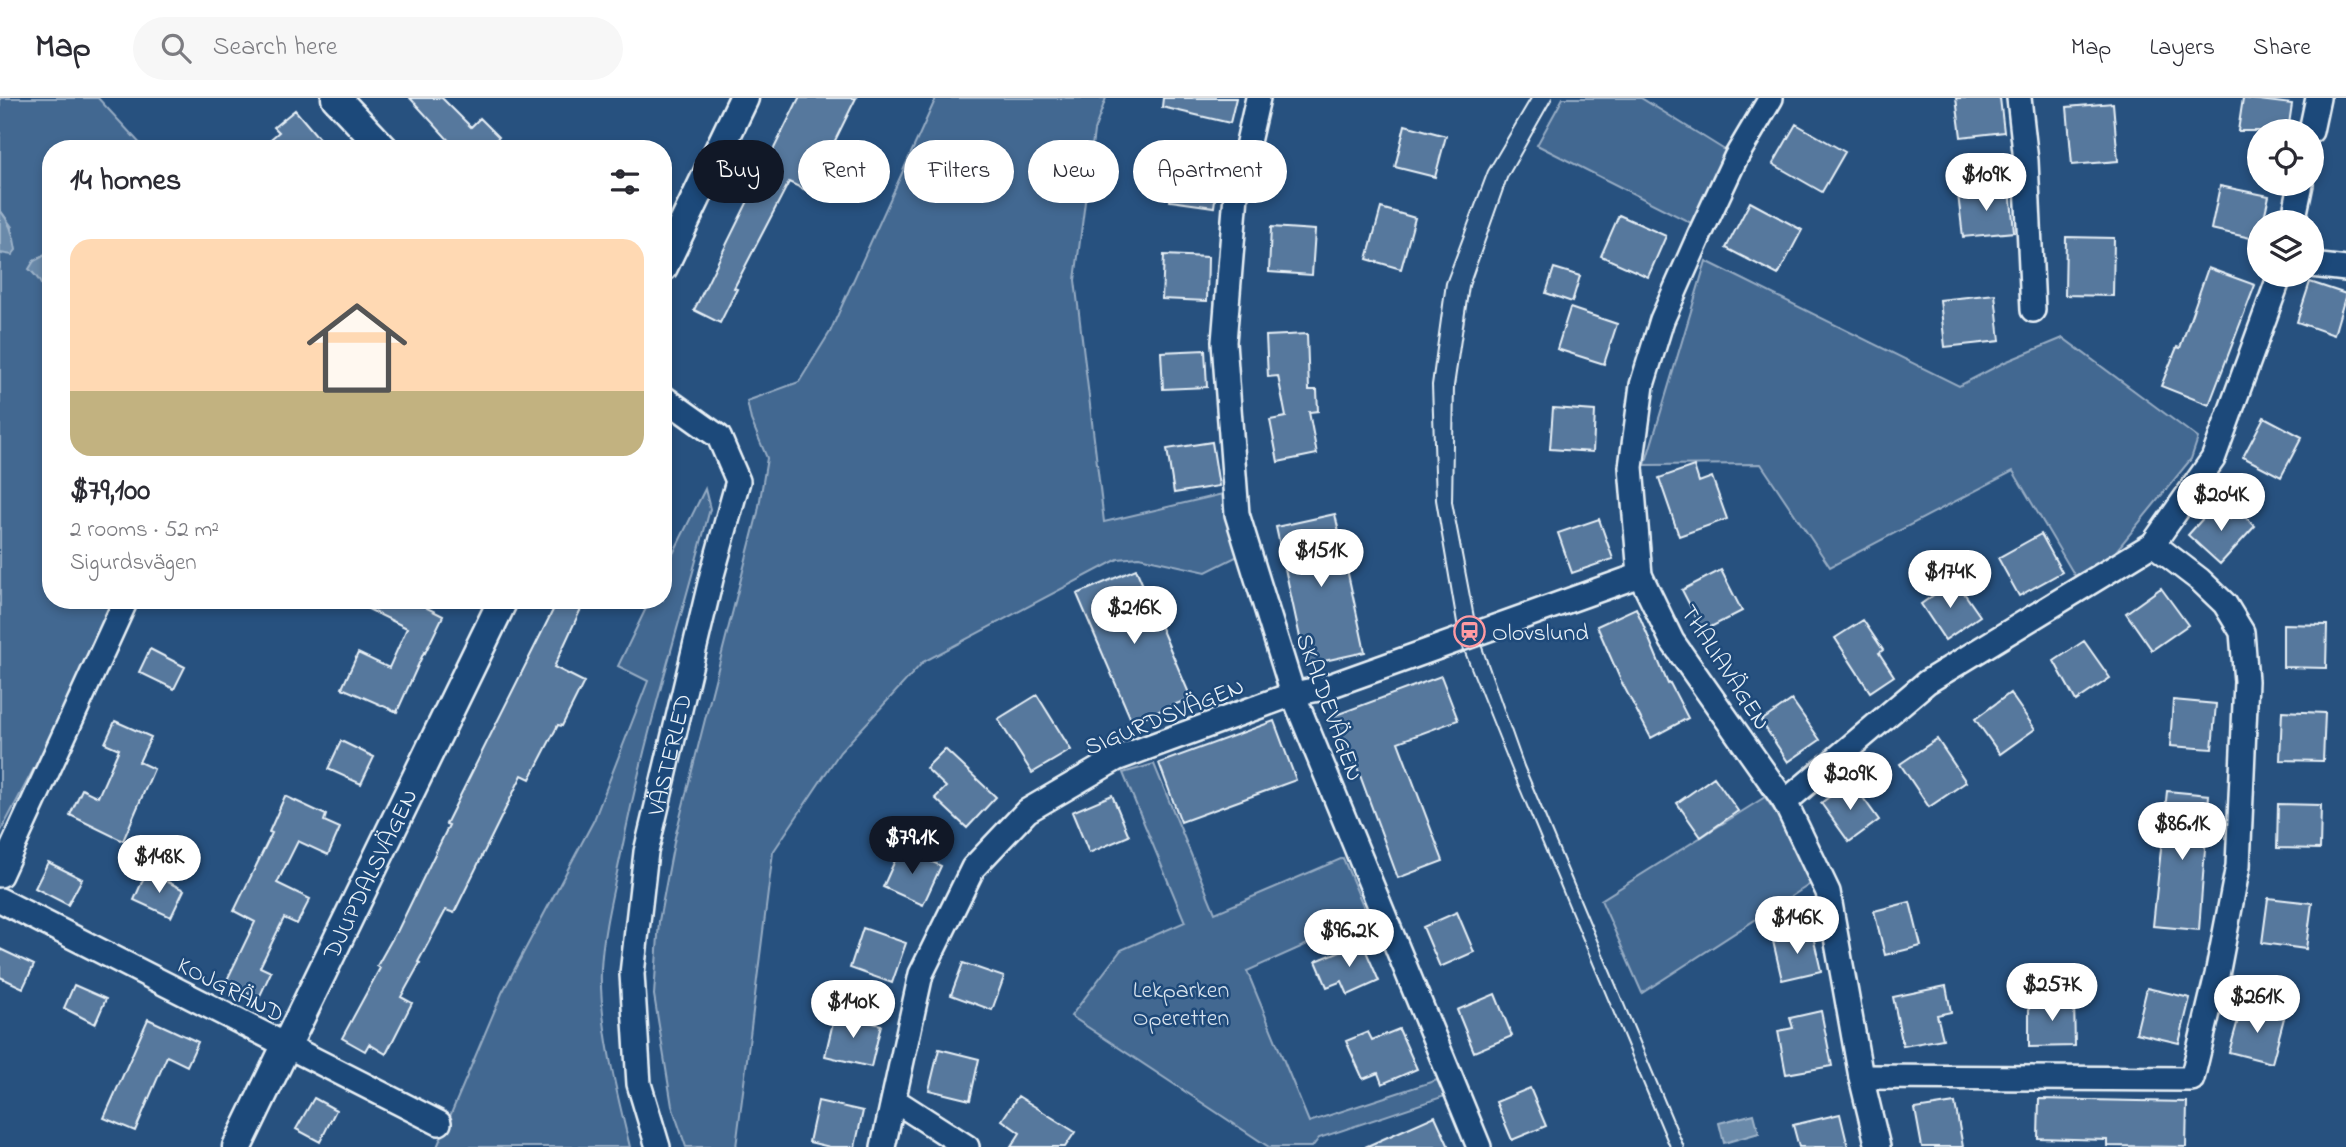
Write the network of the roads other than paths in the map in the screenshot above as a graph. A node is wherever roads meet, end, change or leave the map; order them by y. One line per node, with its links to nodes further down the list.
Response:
1 (336, 98): 8 (street)
2 (744, 98): 9 (street)
3 (1258, 98): 19 (street, SKALDEVÄGEN)
4 (1771, 98): 16 (street, THALIAVÄGEN)
5 (2019, 98): 13 (street)
6 (2318, 98): 7 (street)
7 (2314, 119)
8 (376, 140)
9 (672, 248)
10 (2324, 266): 11 (street)
11 (2346, 269)
12 (2276, 287): 15 (street)
13 (2033, 310)
14 (672, 403): 28 (street, VÄSTERLED)
15 (2153, 544): 20 (street); 24 (street)
16 (1640, 575): 19 (street, SIGURDSVÄGEN); 20 (street, THALIAVÄGEN)
17 (122, 609): 21 (street)
18 (499, 609): 23 (street, DJUPDALSVÄGEN)
19 (1293, 694): 25 (street, SIGURDSVÄGEN); 31 (street, SKALDEVÄGEN)
20 (1785, 802): 24 (street, THALIAVÄGEN)
21 (0, 874)
22 (0, 900): 23 (street, KOJGRÄND)
23 (286, 1046): 26 (street, KOJGRÄND); 27 (street, DJUPDALSVÄGEN)
24 (1861, 1077): 32 (street, THALIAVÄGEN)
25 (894, 1100): 29 (street, SIGURDSVÄGEN); 30 (street)
26 (439, 1124)
27 (237, 1147)
28 (658, 1147)
29 (883, 1147)
30 (967, 1147)
31 (1479, 1147)
32 (1878, 1147)

